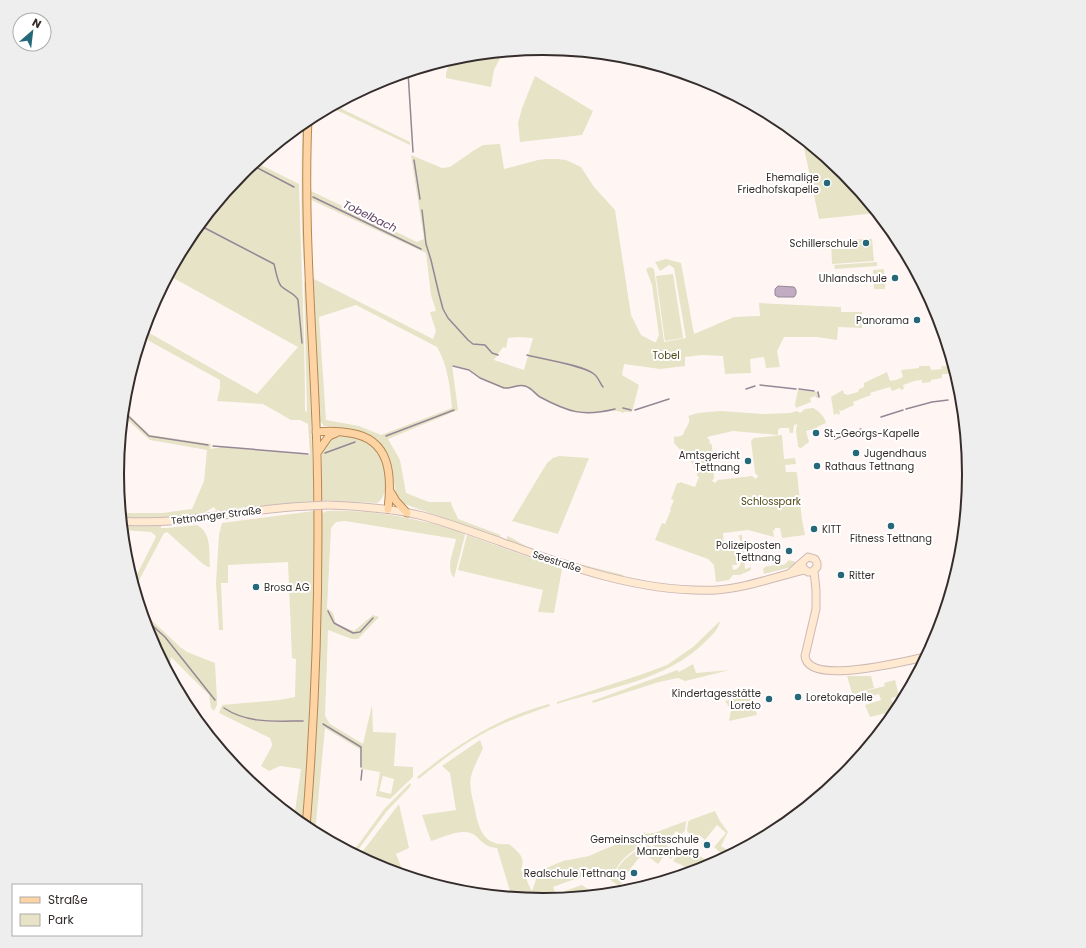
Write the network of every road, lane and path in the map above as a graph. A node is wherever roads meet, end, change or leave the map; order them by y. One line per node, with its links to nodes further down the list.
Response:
1 (308, 128): 2 (main road)
2 (316, 432): 3 (main road); 4 (main road)
3 (337, 432): 4 (main road); 5 (main road)
4 (317, 453): 11 (main road)
5 (390, 491): 7 (main road); 8 (main road)
6 (327, 505): 7 (main road, Seestraße); 9 (main road, Tettnanger Straße, bridge)
7 (388, 509): 8 (main road, Seestraße)
8 (407, 513): 10 (main road, Seestraße)
9 (127, 521)
10 (919, 658)
11 (307, 820)

